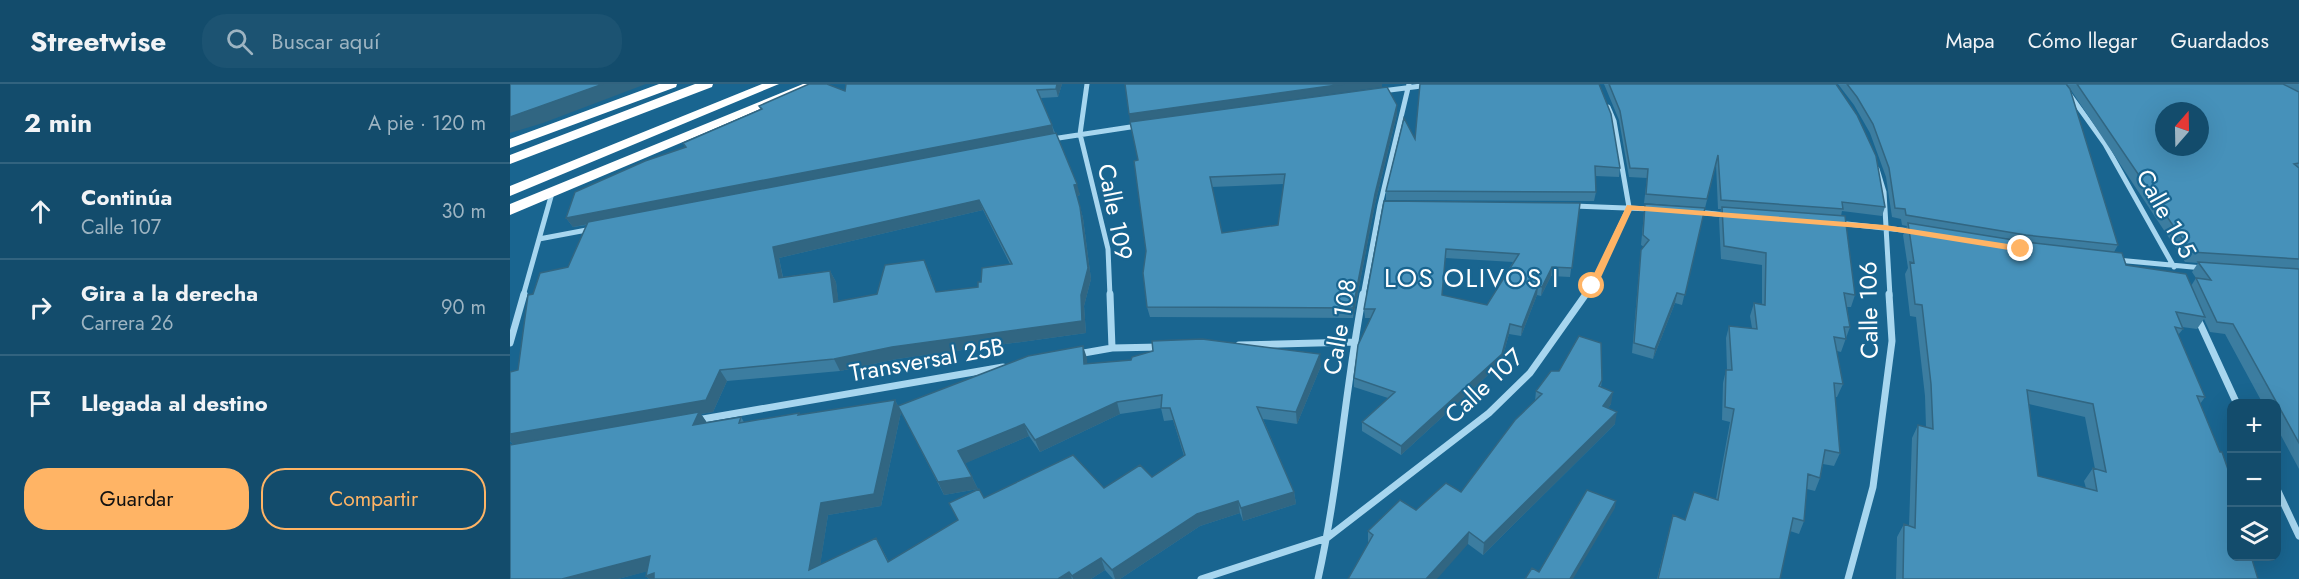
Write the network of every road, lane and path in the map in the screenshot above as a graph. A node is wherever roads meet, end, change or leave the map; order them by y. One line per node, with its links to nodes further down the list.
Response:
1 (671, 84): 14 (highway)
2 (707, 84): 15 (highway)
3 (773, 84): 17 (highway)
4 (814, 84): 18 (highway)
5 (1087, 84): 12 (street, Calle 109)
6 (1437, 84): 8 (street)
7 (2062, 84): 33 (street, Calle 105)
8 (1409, 86): 9 (street); 19 (street, Calle 108)
9 (1374, 92)
10 (1606, 103): 22 (street)
11 (1139, 126): 12 (street)
12 (1080, 134): 13 (street); 41 (street, Calle 109)
13 (1045, 141)
14 (510, 144)
15 (510, 159)
16 (1875, 162): 29 (street, Calle 106)
17 (510, 191)
18 (552, 193): 23 (highway); 31 (street)
19 (1380, 205): 20 (street); 37 (street, Calle 108)
20 (1392, 205)
21 (1570, 206): 22 (street)
22 (1629, 207): 24 (street); 48 (street, Calle 107)
23 (510, 210)
24 (1664, 210)
25 (1687, 212): 26 (street)
26 (1734, 215)
27 (1827, 223): 29 (street)
28 (598, 227): 31 (street)
29 (1885, 227): 30 (street); 51 (street, Calle 106)
30 (1919, 233)
31 (539, 239): 38 (street)
32 (2115, 260): 33 (street)
33 (2174, 266): 34 (street); 35 (street, Calle 105)
34 (2208, 268)
35 (2179, 277)
36 (2193, 309): 44 (street)
37 (1354, 342): 39 (street); 48 (street, Calle 108)
38 (510, 343)
39 (1227, 345)
40 (1170, 346): 41 (street)
41 (1112, 348): 42 (street)
42 (1065, 356)
43 (1006, 366): 45 (street, Transversal 25B)
44 (2236, 399)
45 (687, 422)
46 (2281, 497): 47 (street)
47 (2299, 536)
48 (1327, 538): 49 (street, Calle 107); 50 (street, Calle 108)
49 (1201, 579)
50 (1318, 579)
51 (1848, 579)

